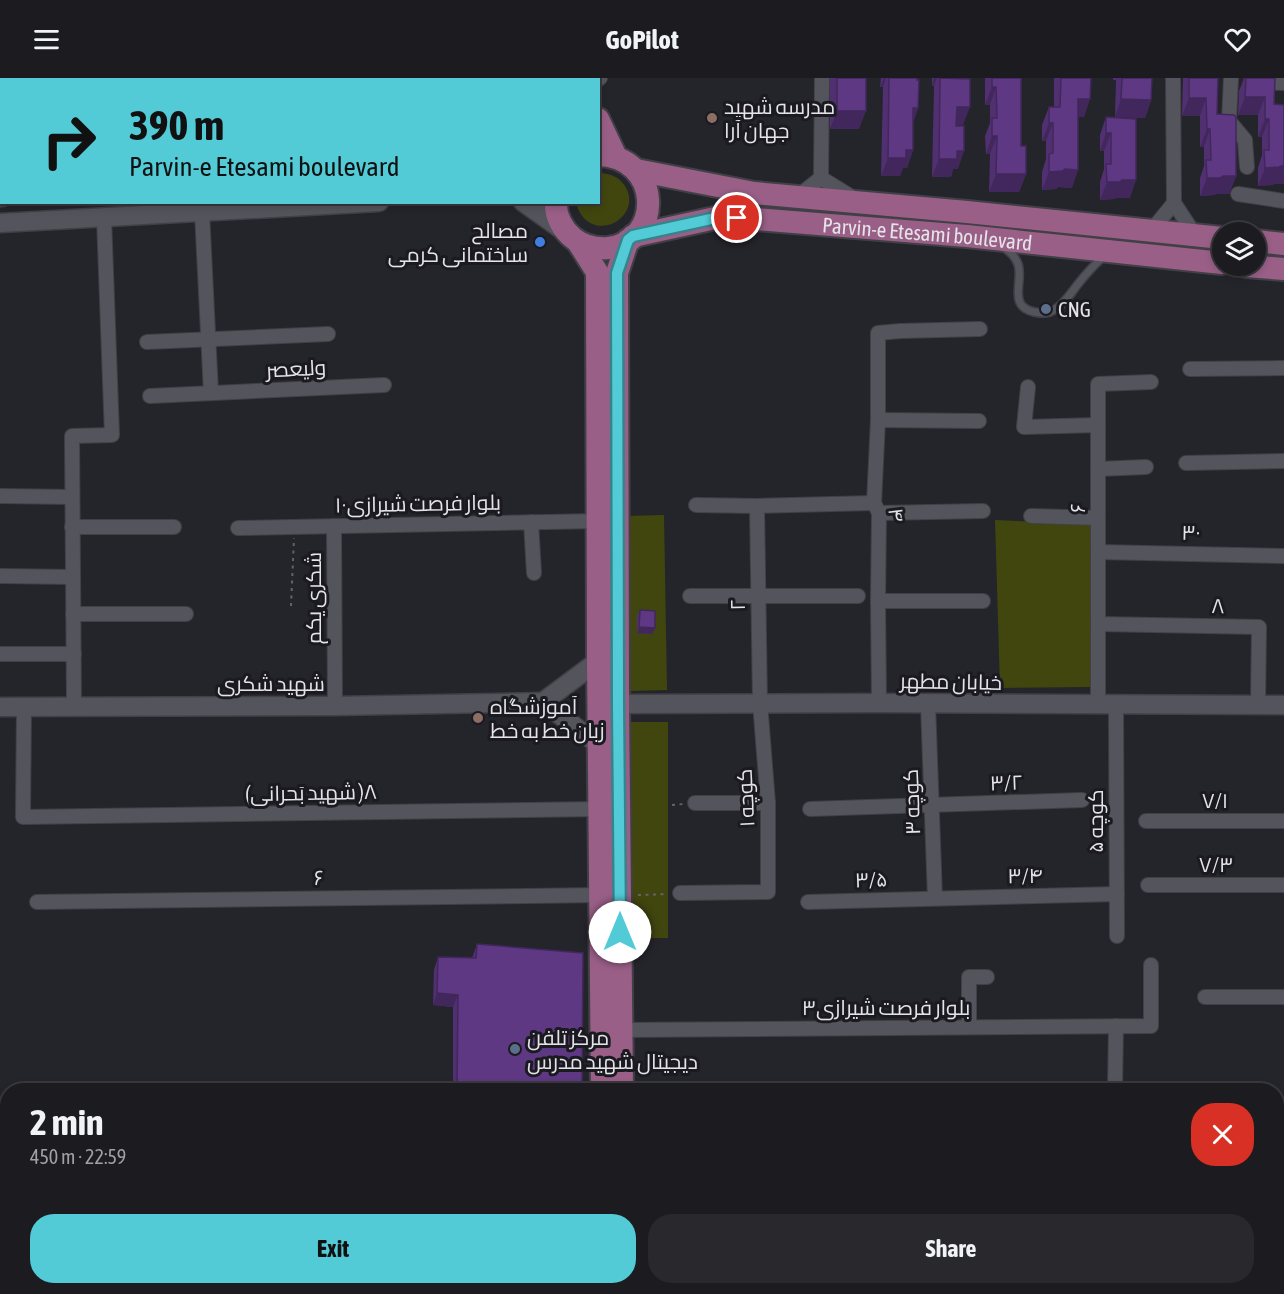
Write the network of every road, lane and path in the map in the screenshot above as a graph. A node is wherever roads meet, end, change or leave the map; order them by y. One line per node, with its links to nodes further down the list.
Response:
1 (822, 78): 10 (street)
2 (1173, 78): 15 (street)
3 (1231, 80): 4 (street); 5 (street); 8 (street)
4 (1216, 81)
5 (1284, 83)
6 (600, 127): 7 (main road)
7 (607, 156): 9 (main road)
8 (1247, 167)
9 (636, 170): 12 (main road, Parvin-e Etesami boulevard); 26 (main road)
10 (822, 178): 12 (street); 14 (street)
11 (1238, 194): 13 (street)
12 (797, 197): 14 (main road, Parvin-e Etesami boulevard)
13 (1284, 201)
14 (859, 202): 22 (main road, Parvin-e Etesami boulevard)
15 (1174, 203): 22 (street); 23 (street)
16 (344, 204): 19 (street)
17 (526, 204): 25 (street)
18 (556, 204): 25 (main road)
19 (202, 212): 20 (street); 36 (street)
20 (104, 218): 21 (street); 53 (street)
21 (0, 223)
22 (1152, 231): 23 (main road, Parvin-e Etesami boulevard)
23 (1195, 235): 24 (main road, Parvin-e Etesami boulevard)
24 (1212, 237)
25 (573, 238): 26 (main road, Parvin-e Etesami boulevard); 60 (main road)
26 (631, 238): 27 (main road, Parvin-e Etesami boulevard); 87 (main road)
27 (991, 238): 30 (main road, Parvin-e Etesami boulevard); 30 (lane)
28 (1266, 242): 29 (main road)
29 (1284, 244)
30 (1110, 251): 31 (main road, Parvin-e Etesami boulevard)
31 (1212, 262)
32 (1266, 268): 33 (main road)
33 (1284, 270)
34 (980, 329): 45 (street, ۴)
35 (328, 334): 36 (street, ولیعصر)
36 (208, 339): 37 (street, ولیعصر); 43 (street)
37 (147, 342)
38 (1284, 368): 39 (street)
39 (1190, 369)
40 (1151, 382): 47 (street, ۶)
41 (384, 385): 43 (street, ولیعصر)
42 (1028, 387): 47 (street)
43 (211, 393): 44 (street, ولیعصر)
44 (150, 396)
45 (878, 420): 46 (street); 56 (street, ۴)
46 (979, 422)
47 (1098, 425): 51 (street, ۶)
48 (1284, 461): 49 (street)
49 (1186, 463)
50 (1146, 467): 51 (street)
51 (1098, 469): 59 (street, ۶)
52 (0, 496): 53 (street)
53 (72, 497): 63 (street)
54 (696, 505): 55 (street)
55 (757, 506): 56 (street); 74 (street, ۲)
56 (876, 508): 57 (street); 75 (street, ۴)
57 (983, 512)
58 (1031, 516): 59 (street)
59 (1098, 518): 67 (street, ۶)
60 (598, 521): 61 (street, بلوار فرصت شیرازی۱۰); 83 (main road)
61 (531, 522): 62 (street, بلوار فرصت شیرازی۱۰); 69 (street)
62 (334, 526): 65 (street, بلوار فرصت شیرازی۱۰); 94 (street, شکری یکم)
63 (72, 527): 64 (street); 71 (street)
64 (174, 527)
65 (294, 527): 66 (street, بلوار فرصت شیرازی۱۰); 77 (path)
66 (238, 528)
67 (1098, 552): 68 (street, ۳۰); 80 (street, ۶)
68 (1284, 556)
69 (534, 573)
70 (0, 576): 71 (street)
71 (73, 577): 78 (street)
72 (690, 596): 74 (street)
73 (858, 596): 74 (street)
74 (758, 597): 85 (street, ۲)
75 (878, 601): 76 (street); 86 (street, ۴)
76 (983, 601)
77 (291, 606)
78 (73, 614): 79 (street); 82 (street)
79 (186, 614)
80 (1098, 624): 89 (street, ۶); 90 (street, ۸)
81 (0, 654): 82 (street)
82 (74, 654): 93 (street)
83 (597, 661): 84 (street); 96 (main road)
84 (543, 702): 94 (street, شهید شکری); 96 (street)
85 (760, 703): 86 (street, خیابان مطهر); 87 (street, خیابان مطهر); 99 (street, کوچه ۱)
86 (879, 703): 88 (street, خیابان مطهر)
87 (618, 704): 109 (main road)
88 (928, 704): 89 (street, خیابان مطهر); 100 (street, کوچه ۳)
89 (1107, 705): 90 (street, خیابان مطهر); 108 (street, کوچه ۵)
90 (1258, 705): 91 (street, خیابان مطهر)
91 (1284, 705)
92 (24, 706): 93 (street, شهید شکری); 95 (street, شهید شکری); 102 (street, (شهید بَحرانی )۸)
93 (74, 706): 94 (street, شهید شکری)
94 (334, 706)
95 (0, 707)
96 (599, 745): 102 (main road)
97 (1082, 800): 100 (street, ۳/۲)
98 (695, 803): 99 (street)
99 (768, 803): 107 (street, کوچه ۱)
100 (932, 805): 101 (street, ۳/۲); 110 (street, کوچه ۳)
101 (810, 809)
102 (600, 810): 109 (main road)
103 (1146, 821): 104 (street, ۷/۱)
104 (1284, 821)
105 (1148, 885): 106 (street, ۷/۳)
106 (1284, 885)
107 (680, 893): 109 (path)
108 (1117, 894): 110 (street, ۳/۴); 113 (street, کوچه ۵)
109 (610, 896): 111 (street, ۶); 120 (main road); 121 (main road)
110 (935, 898): 112 (street, ۳/۵)
111 (37, 902)
112 (808, 902)
113 (1117, 936)
114 (1151, 964): 118 (street, ۳بلوار فرصت شیرازی)
115 (987, 977): 119 (street)
116 (1284, 997): 117 (street)
117 (1205, 998)
118 (1116, 1026): 119 (street, ۳بلوار فرصت شیرازی); 123 (street)
119 (969, 1027): 120 (street, ۳بلوار فرصت شیرازی)
120 (621, 1030): 122 (main road)
121 (602, 1083)
122 (622, 1083)
123 (1115, 1083)

